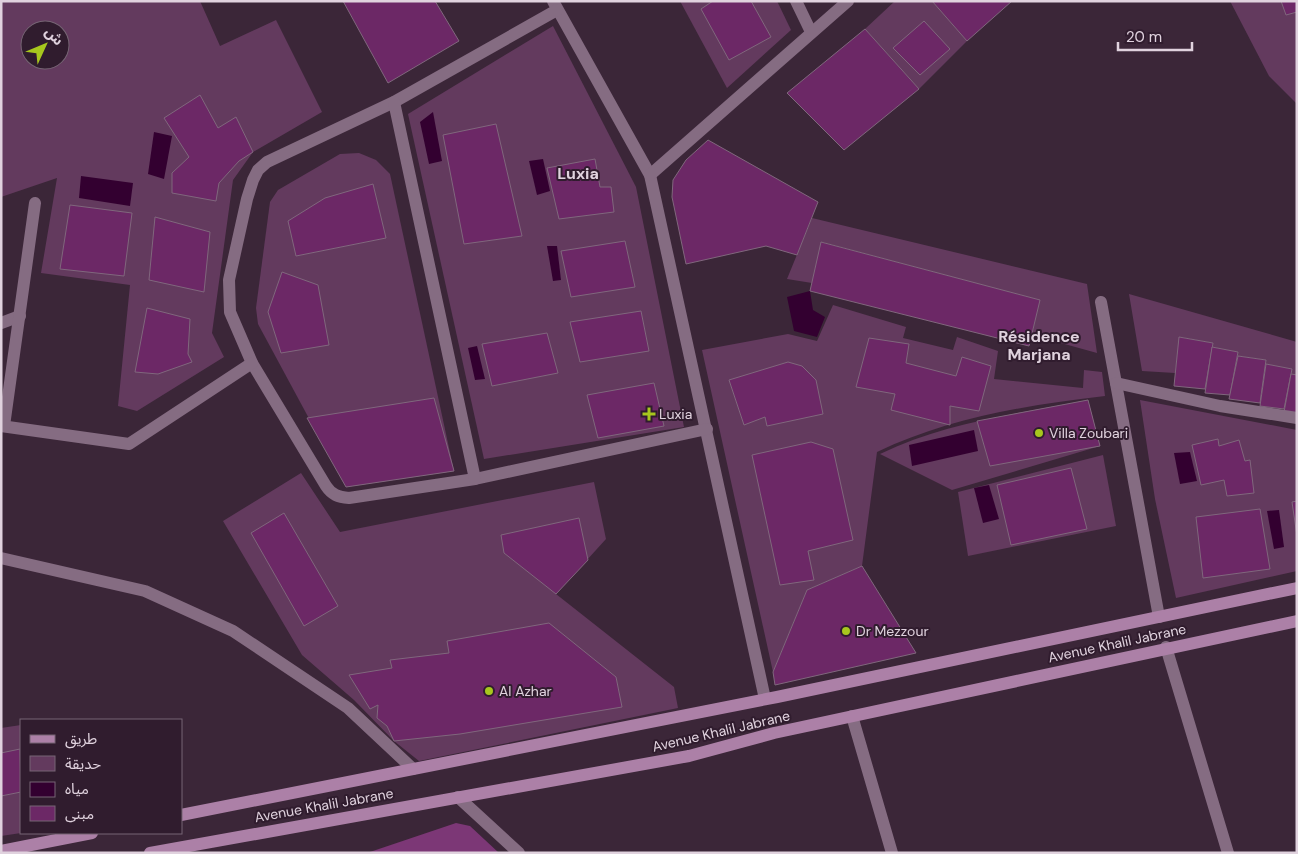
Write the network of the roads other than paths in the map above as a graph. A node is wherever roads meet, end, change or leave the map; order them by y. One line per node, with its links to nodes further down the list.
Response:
1 (796, 1): 4 (street)
2 (848, 1): 4 (street)
3 (555, 6): 5 (street); 6 (street)
4 (811, 32): 6 (street)
5 (394, 102): 11 (street); 16 (street)
6 (650, 175): 15 (street)
7 (35, 203): 9 (street)
8 (1101, 302): 12 (street)
9 (20, 316): 10 (street); 14 (street)
10 (1, 323)
11 (252, 362): 14 (street); 16 (street)
12 (1116, 383): 13 (street); 19 (street)
13 (1297, 418)
14 (3, 426)
15 (707, 429): 16 (street); 22 (street)
16 (475, 479)
17 (1, 558): 24 (street)
18 (1297, 588): 19 (main road, Avenue Khalil Jabrane)
19 (1159, 617): 22 (main road, Avenue Khalil Jabrane)
20 (1297, 621): 21 (main road, Avenue Khalil Jabrane)
21 (1166, 647): 23 (main road, Avenue Khalil Jabrane); 32 (street)
22 (765, 700): 24 (main road, Avenue Khalil Jabrane)
23 (852, 716): 25 (main road, Avenue Khalil Jabrane); 31 (street)
24 (413, 769): 26 (main road, Avenue Khalil Jabrane)
25 (458, 797): 29 (main road, Avenue Khalil Jabrane); 30 (street)
26 (182, 815)
27 (87, 834): 28 (main road)
28 (1, 851)
29 (150, 853)
30 (519, 853)
31 (892, 853)
32 (1228, 853)

